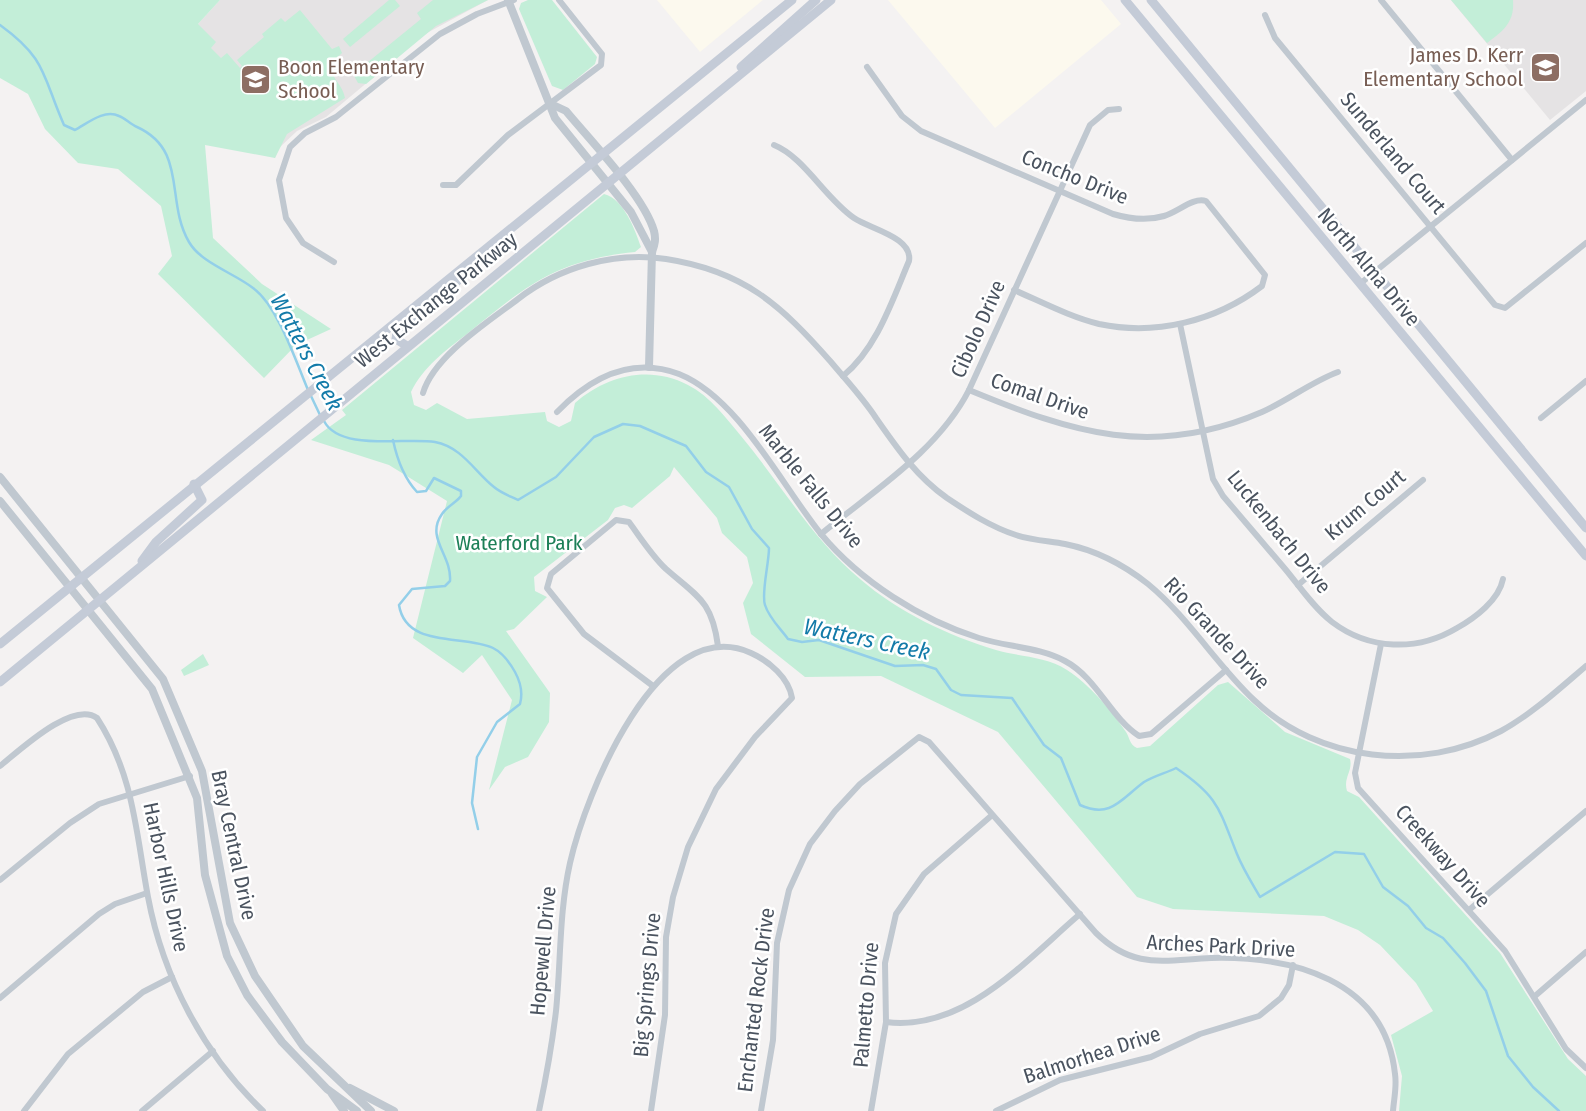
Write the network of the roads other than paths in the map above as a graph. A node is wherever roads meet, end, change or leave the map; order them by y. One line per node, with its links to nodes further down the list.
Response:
1 (559, 0): 13 (street)
2 (792, 0): 16 (main road, West Exchange Parkway)
3 (816, 0): 11 (main road)
4 (831, 0): 11 (main road, West Exchange Parkway)
5 (1151, 0): 28 (main road, North Alma Drive)
6 (1381, 0): 17 (street)
7 (510, 1): 13 (street); 27 (street)
8 (1130, 2): 29 (main road, North Alma Drive)
9 (1265, 15): 23 (street, Sunderland Court)
10 (867, 67): 22 (street, Concho Drive)
11 (724, 87): 19 (main road, West Exchange Parkway)
12 (1586, 100): 17 (street)
13 (551, 104): 16 (street); 18 (street); 21 (street)
14 (1119, 109): 22 (street, Cibolo Drive)
15 (774, 145): 35 (street)
16 (601, 154): 18 (main road, West Exchange Parkway); 19 (street)
17 (1512, 160): 23 (street)
18 (591, 162): 20 (street); 25 (main road, West Exchange Parkway)
19 (618, 175): 20 (main road, West Exchange Parkway); 26 (street)
20 (608, 183): 26 (street); 32 (main road, West Exchange Parkway)
21 (443, 185)
22 (1060, 190): 30 (street, Cibolo Drive); 31 (street, Concho Drive)
23 (1431, 226): 24 (street, Sunderland Court); 28 (street)
24 (1586, 243)
25 (481, 252): 32 (main road); 45 (main road, West Exchange Parkway)
26 (652, 255): 33 (street); 35 (street, Rio Grande Drive); 38 (street, Rio Grande Drive)
27 (334, 262)
28 (1376, 271): 29 (street); 47 (main road, North Alma Drive)
29 (1361, 284): 49 (main road, North Alma Drive)
30 (1014, 290): 31 (street); 37 (street, Cibolo Drive)
31 (1180, 324): 41 (street, Luckenbach Drive)
32 (407, 346): 50 (main road, West Exchange Parkway)
33 (649, 367): 39 (street); 48 (street, Marble Falls Drive)
34 (1338, 372): 41 (street, Comal Drive)
35 (843, 376): 42 (street, Rio Grande Drive)
36 (1586, 381): 40 (street)
37 (970, 390): 41 (street, Comal Drive); 42 (street, Cibolo Drive)
38 (423, 393)
39 (557, 412)
40 (1541, 418)
41 (1200, 430): 53 (street, Luckenbach Drive)
42 (908, 463): 48 (street, Cibolo Drive); 61 (street, Rio Grande Drive)
43 (0, 477): 51 (street, Bray Central Drive)
44 (1423, 480): 53 (street, Krum Court)
45 (194, 485): 50 (main road); 51 (main road, West Exchange Parkway)
46 (0, 501): 54 (street, Bray Central Drive)
47 (1586, 527)
48 (821, 534): 61 (street, Marble Falls Drive)
49 (1586, 556)
50 (135, 571): 55 (main road, West Exchange Parkway)
51 (82, 576): 54 (main road, West Exchange Parkway); 55 (street, Bray Central Drive)
52 (1503, 579): 58 (street)
53 (1298, 585): 58 (street, Luckenbach Drive)
54 (70, 586): 56 (street, Bray Central Drive); 57 (main road, West Exchange Parkway)
55 (101, 599): 56 (main road, West Exchange Parkway); 83 (street, Bray Central Drive)
56 (90, 608): 62 (main road, West Exchange Parkway); 67 (street, Bray Central Drive)
57 (0, 644)
58 (1381, 644): 65 (street, Creekway Drive)
59 (718, 646): 63 (street, Hopewell Drive); 63 (street); 93 (street, Big Springs Drive)
60 (1586, 666): 65 (street, Rio Grande Drive)
61 (1226, 670): 65 (street, Rio Grande Drive)
62 (0, 682)
63 (653, 687): 92 (street, Hopewell Drive)
64 (920, 737): 70 (street, Arches Park Drive); 94 (street, Enchanted Rock Drive)
65 (1359, 753): 73 (street, Creekway Drive)
66 (0, 766): 68 (street, Harbor Hills Drive)
67 (190, 776): 68 (street); 84 (street, Bray Central Drive)
68 (130, 793): 71 (street); 72 (street, Harbor Hills Drive)
69 (1586, 811): 73 (street)
70 (991, 816): 74 (street, Arches Park Drive); 80 (street, Palmetto Drive)
71 (0, 880)
72 (147, 893): 77 (street, Harbor Hills Drive); 79 (street)
73 (1469, 910): 78 (street, Creekway Drive)
74 (1080, 914): 76 (street, Arches Park Drive); 80 (street)
75 (1586, 952): 78 (street)
76 (1293, 965): 96 (street, Balmorhea Drive); 97 (street, Arches Park Drive)
77 (172, 977): 81 (street, Harbor Hills Drive); 85 (street)
78 (1535, 996): 82 (street, Creekway Drive)
79 (0, 998)
80 (886, 1022): 95 (street, Palmetto Drive)
81 (214, 1051): 86 (street); 87 (street, Harbor Hills Drive)
82 (1586, 1068)
83 (341, 1083): 90 (street, Bray Central Drive); 91 (street)
84 (327, 1089): 88 (street); 89 (street, Bray Central Drive)
85 (24, 1111)
86 (142, 1111)
87 (263, 1111)
88 (344, 1111)
89 (357, 1111)
90 (371, 1111)
91 (394, 1111)
92 (539, 1111)
93 (651, 1111)
94 (761, 1111)
95 (871, 1111)
96 (996, 1111)
97 (1393, 1111)

